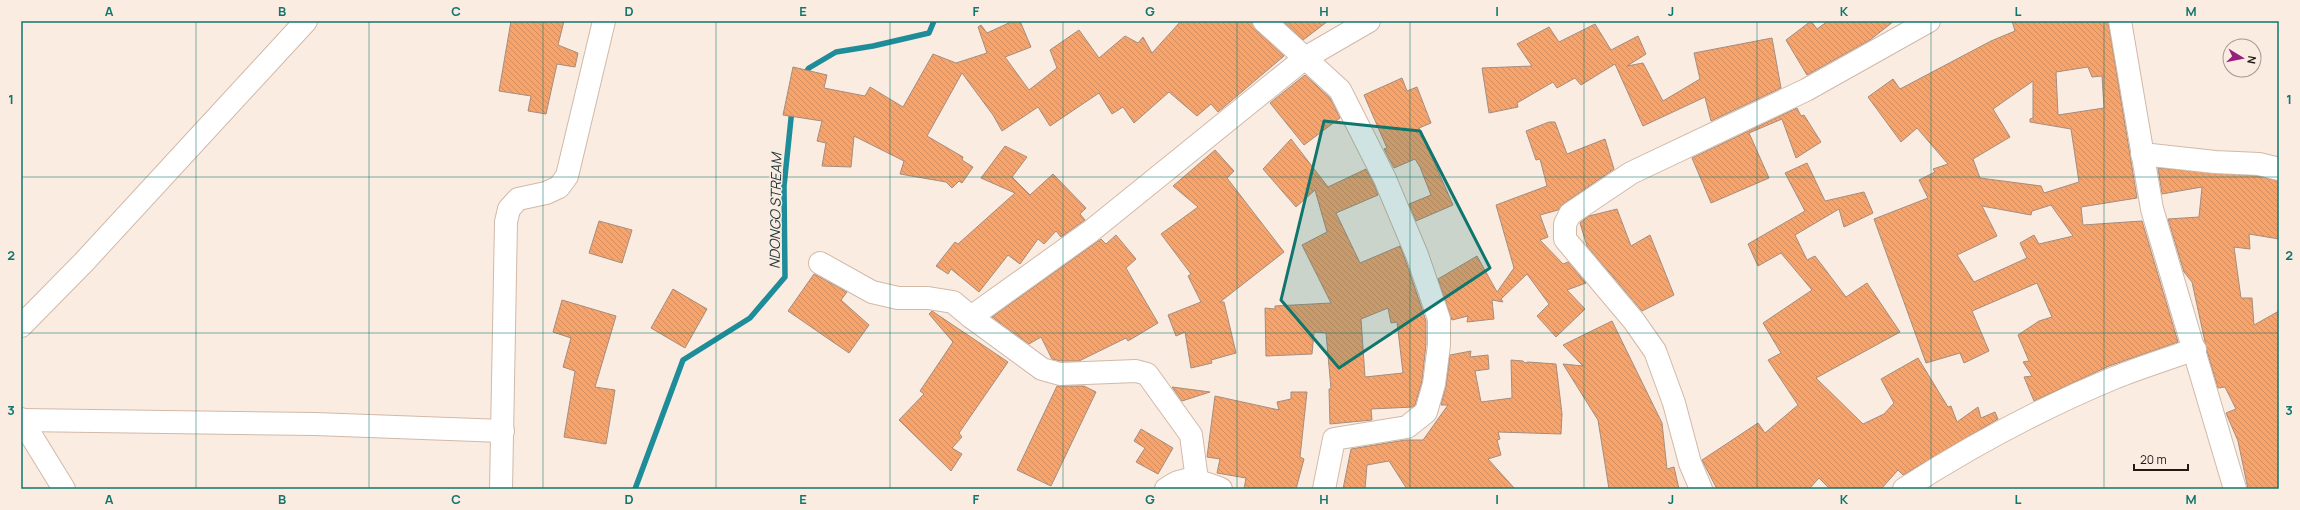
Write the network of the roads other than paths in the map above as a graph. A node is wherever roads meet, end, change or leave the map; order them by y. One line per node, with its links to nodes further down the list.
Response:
1 (306, 21): 12 (street)
2 (604, 21): 15 (street)
3 (1264, 21): 7 (street)
4 (1369, 21): 7 (street)
5 (1929, 21): 22 (street)
6 (2120, 21): 8 (street)
7 (1305, 58): 11 (street); 21 (street)
8 (2142, 154): 9 (street); 13 (street)
9 (2279, 169)
10 (820, 263): 11 (street)
11 (971, 317): 16 (street)
12 (21, 326)
13 (2195, 349): 23 (street); 24 (street)
14 (21, 419): 15 (street); 17 (street)
15 (502, 431): 18 (street)
16 (1198, 480): 19 (street); 20 (street)
17 (64, 489)
18 (501, 489)
19 (1166, 489)
20 (1221, 489)
21 (1324, 489)
22 (1700, 489)
23 (1904, 489)
24 (2235, 489)

